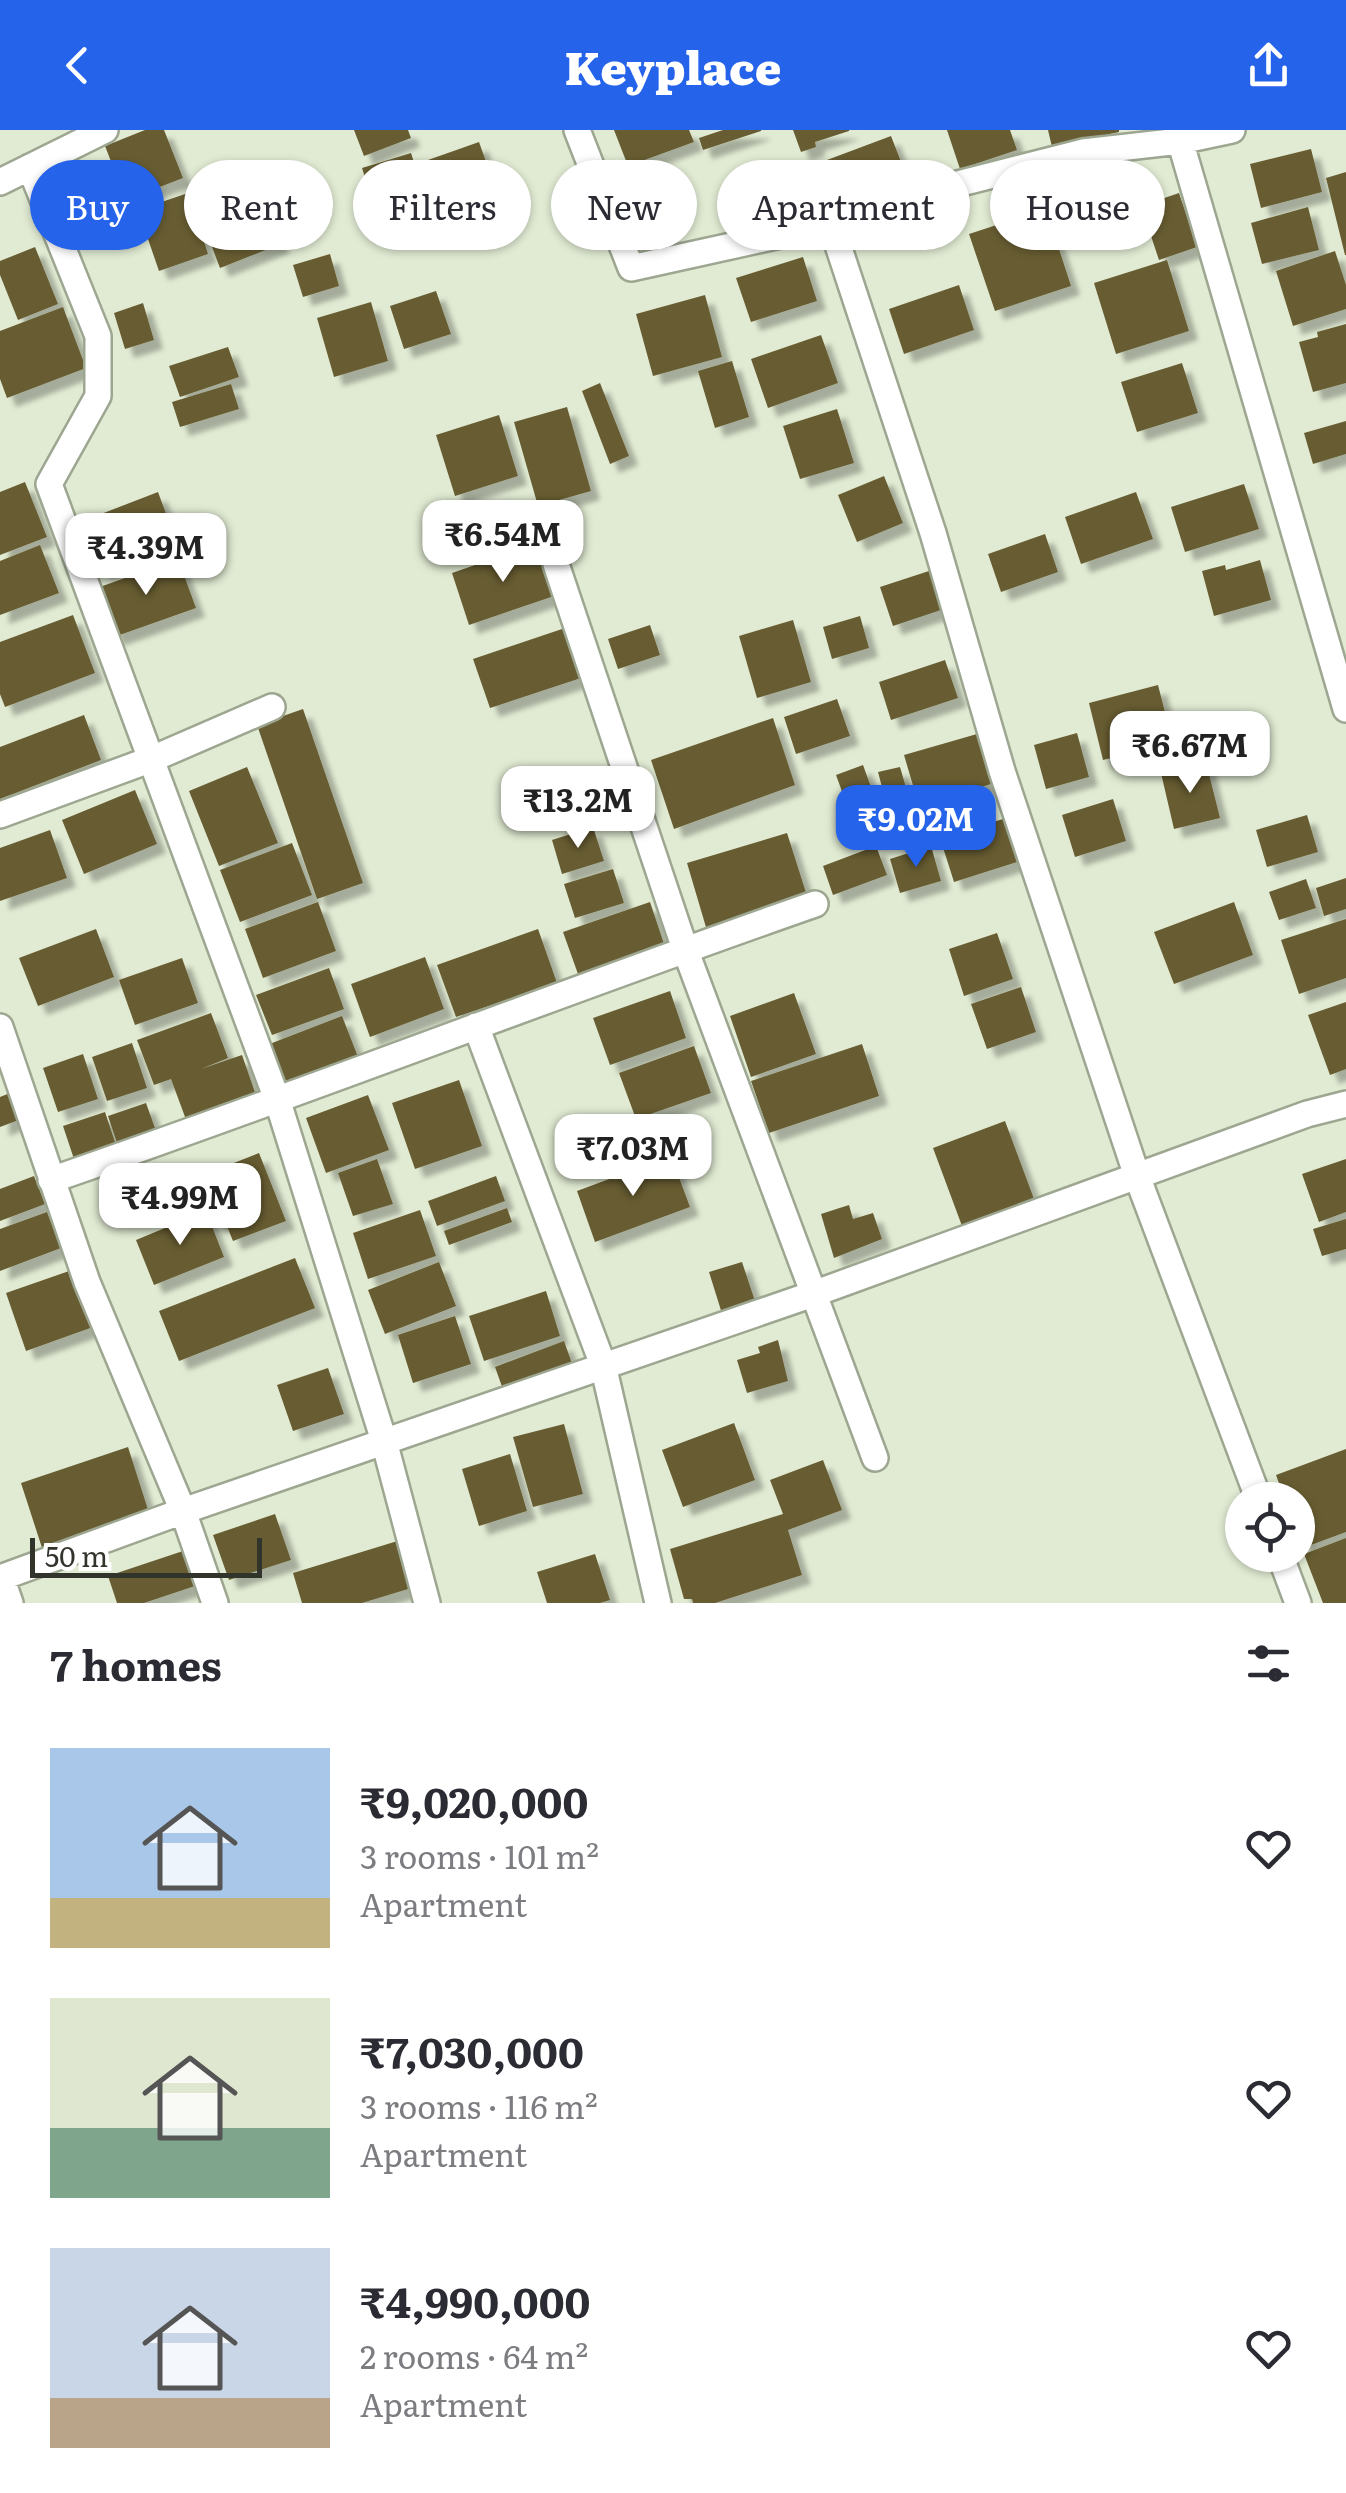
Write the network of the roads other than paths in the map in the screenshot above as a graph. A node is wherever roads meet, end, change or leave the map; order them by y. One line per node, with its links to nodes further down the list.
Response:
1 (105, 130): 5 (street)
2 (578, 130): 9 (street)
3 (1232, 130): 4 (street)
4 (1178, 135): 7 (street); 14 (street)
5 (44, 160)
6 (30, 167): 8 (street)
7 (970, 181)
8 (0, 182)
9 (717, 249)
10 (63, 250): 15 (street)
11 (840, 250): 23 (street)
12 (556, 564): 18 (street)
13 (272, 707): 15 (street)
14 (1346, 709)
15 (152, 759): 16 (street); 21 (street)
16 (0, 816)
17 (814, 904): 18 (street)
18 (686, 949): 19 (street); 25 (street)
19 (476, 1026): 21 (street); 26 (street)
20 (0, 1027): 24 (street)
21 (278, 1102): 24 (street); 27 (street)
22 (1346, 1104): 23 (street)
23 (1137, 1176): 25 (street); 29 (street)
24 (52, 1180): 30 (street)
25 (816, 1293): 26 (street); 28 (street)
26 (603, 1365): 27 (street); 36 (street)
27 (384, 1440): 30 (street); 35 (street)
28 (875, 1458)
29 (1252, 1482)
30 (183, 1510): 32 (street); 34 (street)
31 (1286, 1572): 37 (street)
32 (0, 1578): 33 (street)
33 (10, 1603)
34 (214, 1603)
35 (427, 1603)
36 (658, 1603)
37 (1298, 1603)

